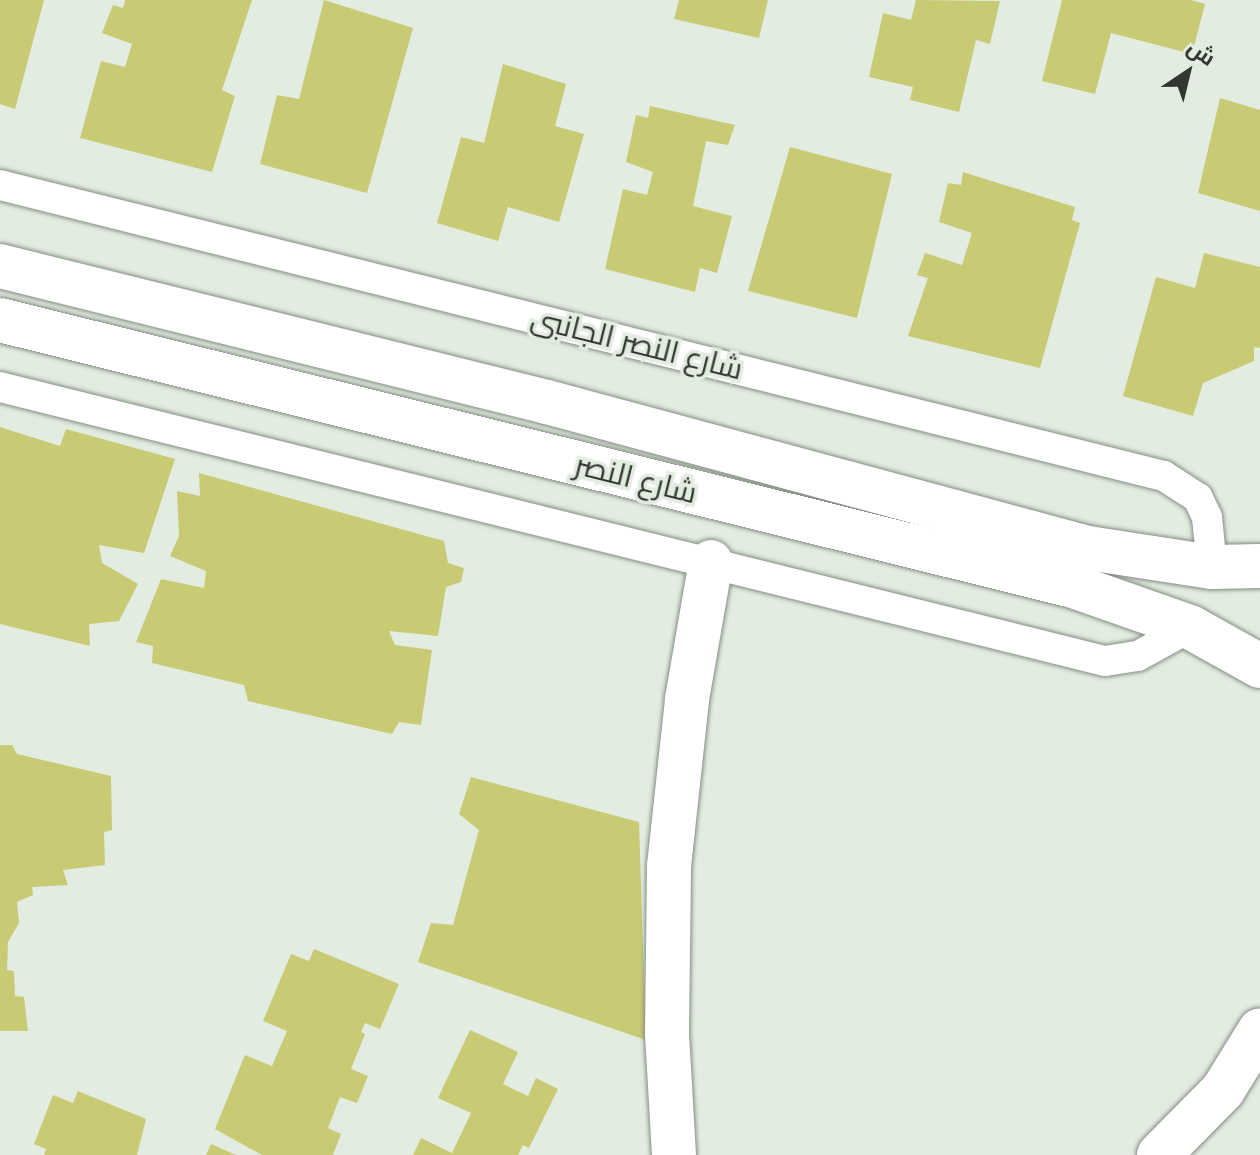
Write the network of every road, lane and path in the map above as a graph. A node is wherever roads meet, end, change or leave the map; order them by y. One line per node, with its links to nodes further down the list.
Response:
1 (0, 185): 7 (lane, شارع النصر الجانبى)
2 (0, 266): 7 (street, شارع النصر)
3 (0, 320): 8 (street, شارع النصر)
4 (0, 387): 5 (lane)
5 (711, 562): 8 (lane); 11 (street)
6 (1260, 566): 7 (street, شارع النصر)
7 (1212, 567)
8 (1190, 627): 9 (street, شارع النصر)
9 (1260, 666)
10 (1260, 1030): 12 (street)
11 (674, 1155)
12 (1159, 1155)

